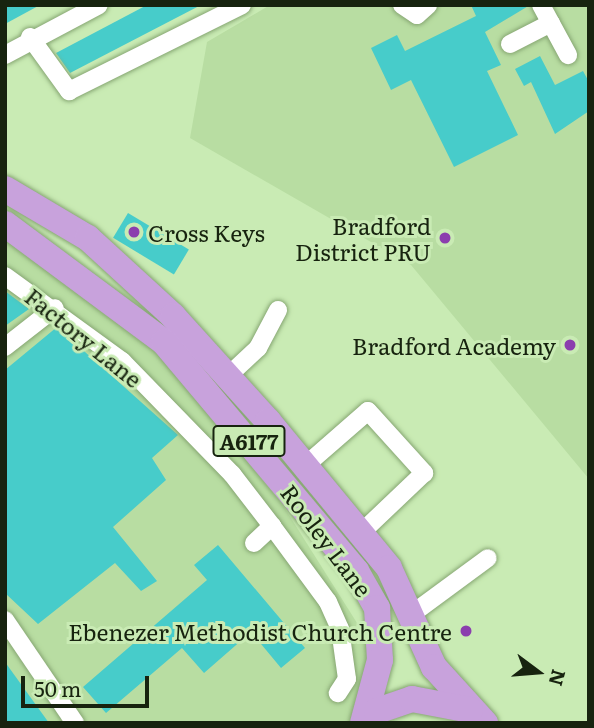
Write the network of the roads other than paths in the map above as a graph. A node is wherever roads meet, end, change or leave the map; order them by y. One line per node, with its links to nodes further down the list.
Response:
1 (99, 5): 7 (street)
2 (242, 5): 7 (street)
3 (402, 5): 4 (street)
4 (428, 5)
5 (541, 5): 6 (street)
6 (551, 23): 8 (street); 10 (street)
7 (30, 37): 9 (street)
8 (510, 44)
9 (5, 55)
10 (568, 55)
11 (5, 189): 17 (highway, Rooley Lane / A6177)
12 (5, 223): 28 (highway, Rooley Lane / A6177)
13 (5, 276): 14 (street, Factory Lane)
14 (55, 308): 16 (street); 19 (street, Factory Lane)
15 (278, 310): 17 (street)
16 (5, 347)
17 (228, 376): 18 (highway, Rooley Lane / A6177)
18 (306, 465): 20 (highway, Rooley Lane / A6177); 20 (street, Rooley Lane)
19 (272, 526): 21 (street); 25 (street, Factory Lane)
20 (362, 532): 23 (highway, Rooley Lane / A6177)
21 (254, 543)
22 (488, 558): 23 (street)
23 (412, 614): 26 (highway, Rooley Lane / A6177)
24 (5, 620): 27 (street)
25 (338, 693)
26 (480, 718): 28 (highway)
27 (75, 723)
28 (364, 723)

